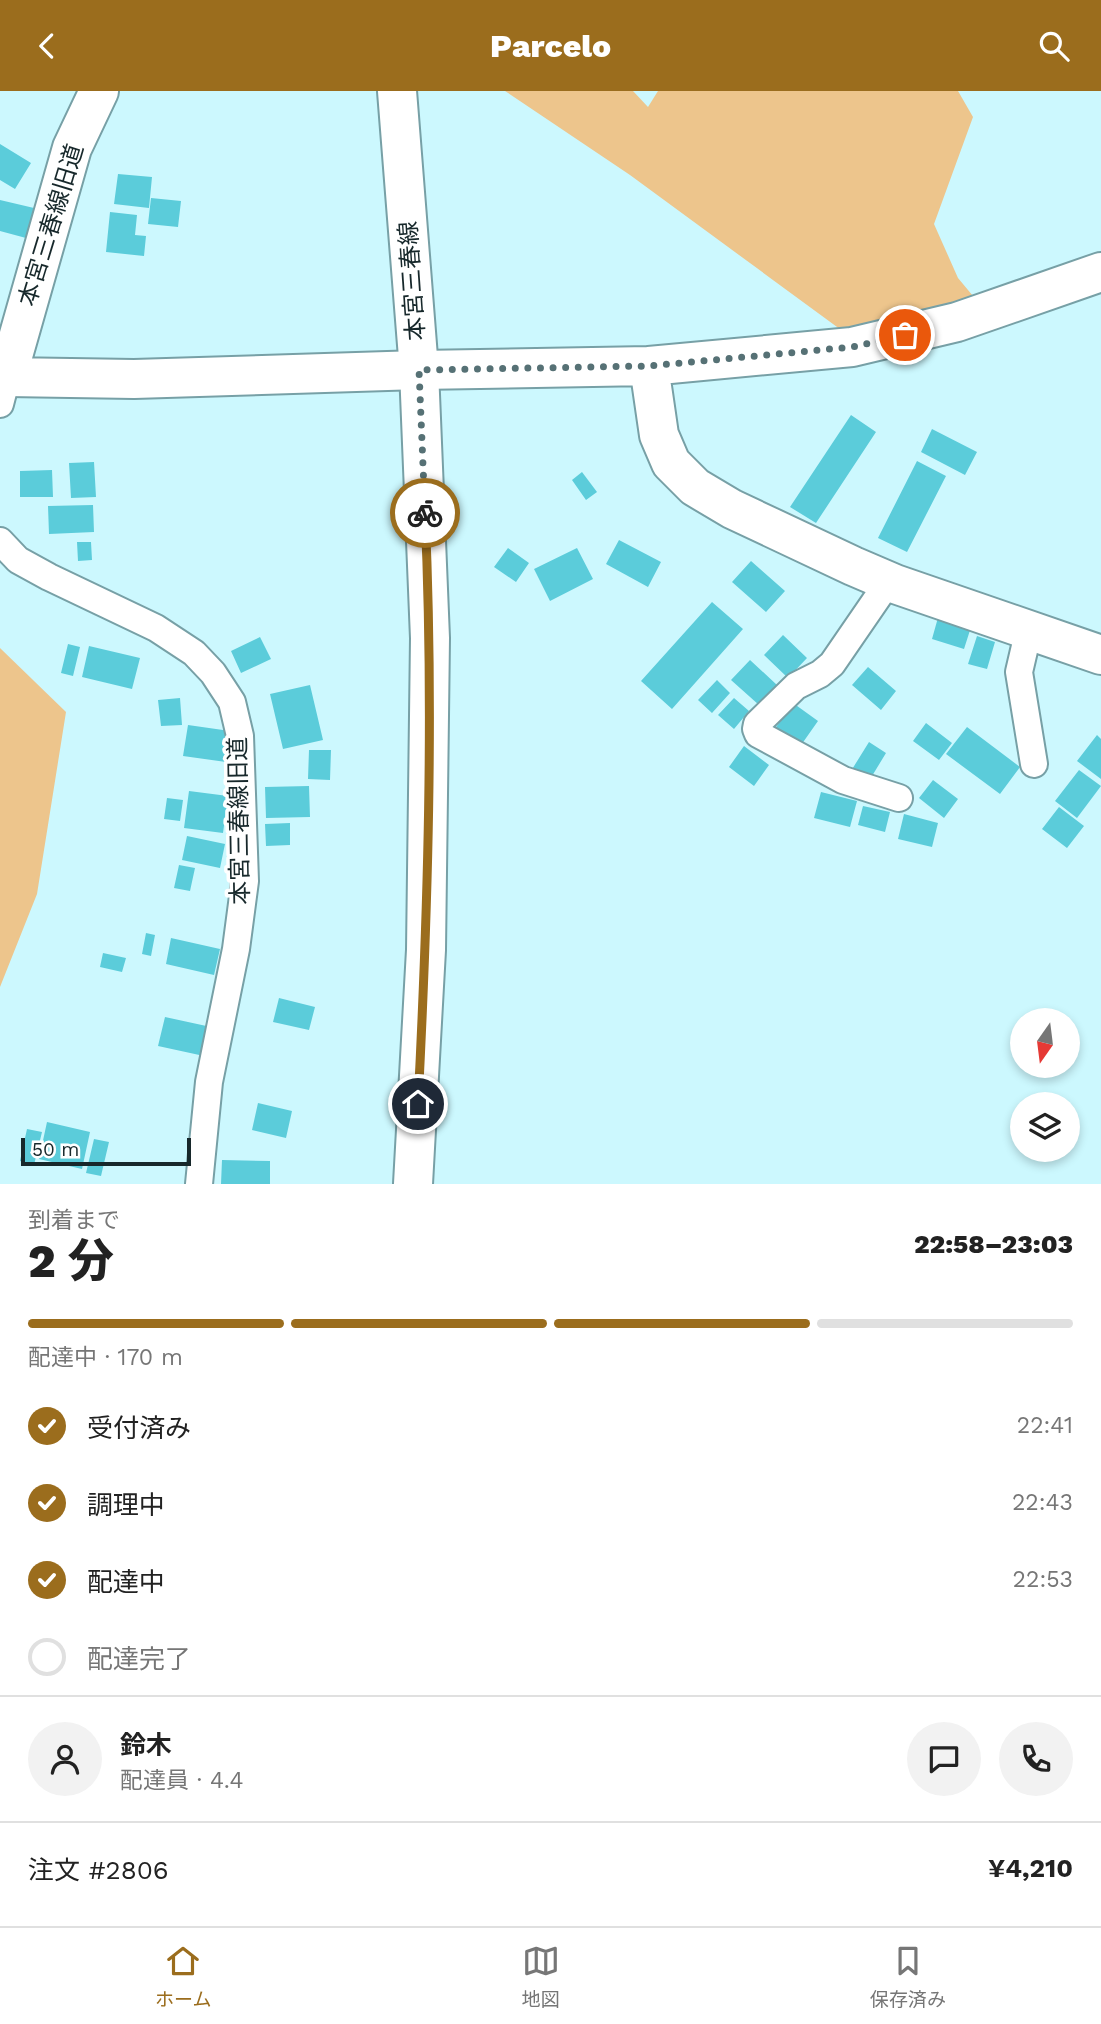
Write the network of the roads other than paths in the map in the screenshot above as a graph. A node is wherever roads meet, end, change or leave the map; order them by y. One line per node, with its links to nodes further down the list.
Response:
1 (99, 91): 6 (street, 本宮三春線旧道)
2 (397, 91): 5 (street, 本宮三春線)
3 (1101, 272): 4 (street)
4 (649, 366): 5 (street); 8 (street)
5 (419, 370): 6 (street); 14 (street, 本宮三春線)
6 (3, 390)
7 (0, 541): 13 (street, 本宮三春線旧道)
8 (888, 581): 9 (street); 12 (street)
9 (1029, 629): 10 (street); 11 (street)
10 (1101, 655)
11 (1034, 764)
12 (899, 798)
13 (199, 1184)
14 (413, 1184)

